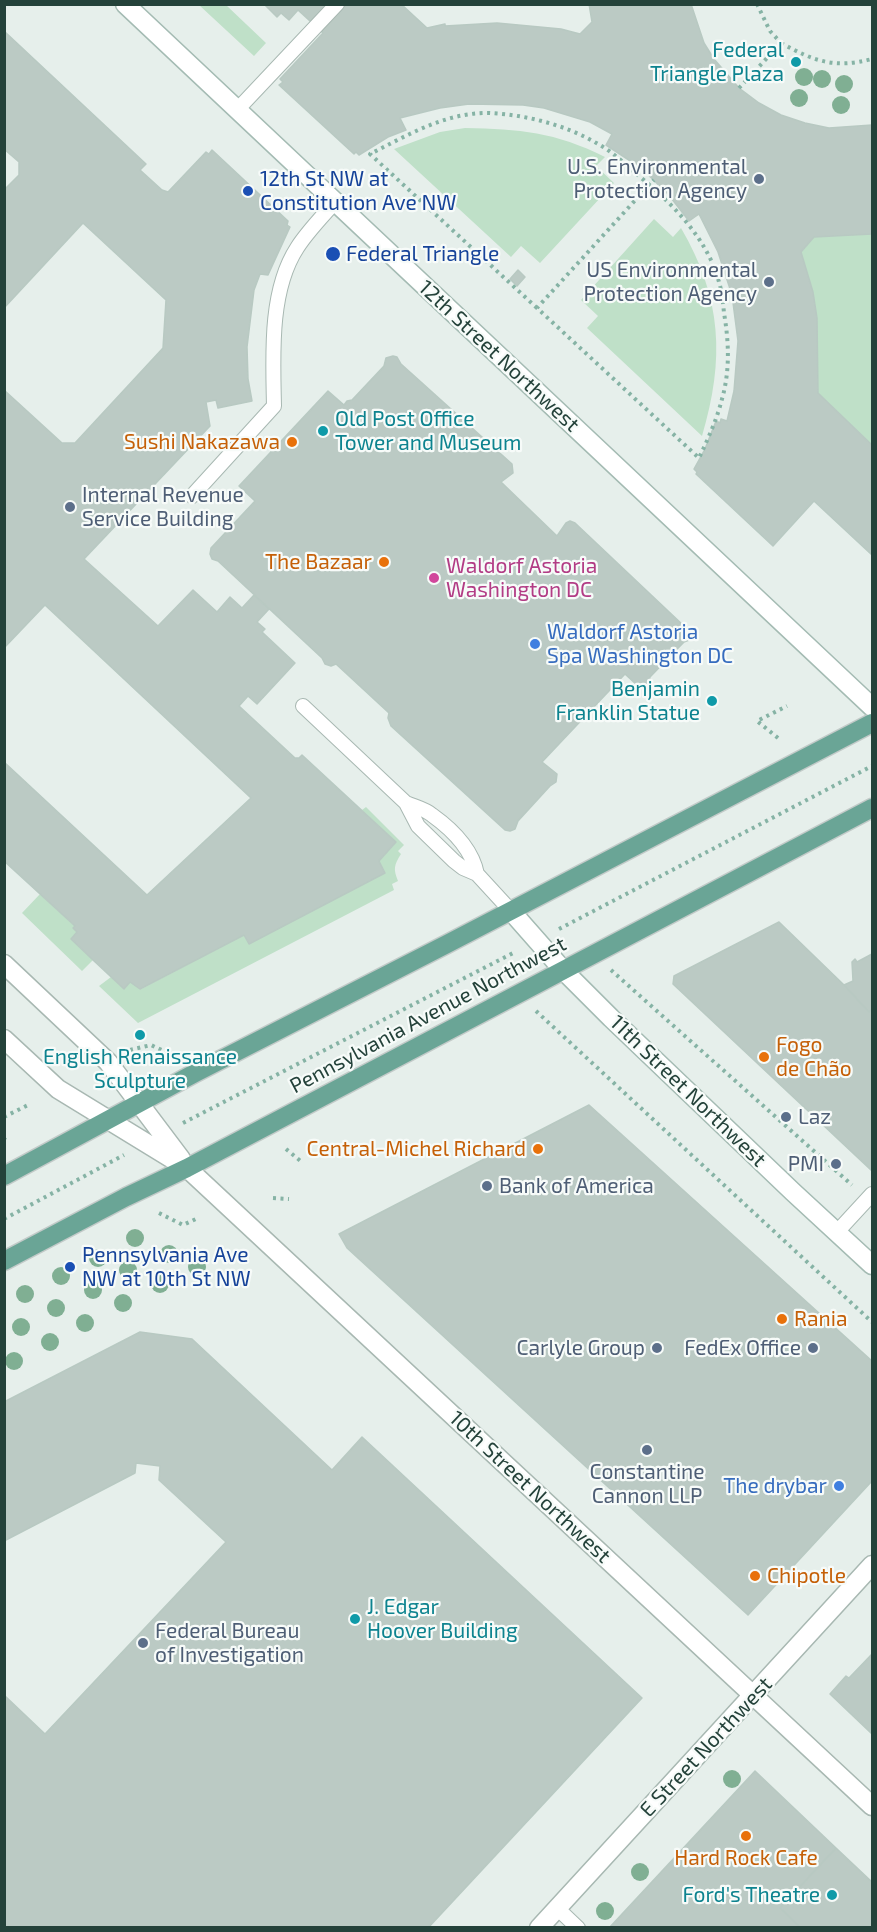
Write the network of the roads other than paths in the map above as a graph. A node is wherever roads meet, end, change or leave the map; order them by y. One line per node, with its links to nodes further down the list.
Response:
1 (125, 4): 3 (street, 12th Street Northwest)
2 (337, 4): 3 (lane)
3 (237, 110): 4 (street, 12th Street Northwest)
4 (335, 202): 5 (lane); 7 (street, 12th Street Northwest)
5 (192, 496)
6 (303, 706): 10 (lane)
7 (873, 707)
8 (873, 723): 10 (main road)
9 (873, 808): 13 (main road, Pennsylvania Avenue Northwest)
10 (511, 911): 13 (street, 11th Street Northwest); 16 (main road)
11 (4, 964): 14 (street, 10th Street Northwest)
12 (4, 970): 14 (lane)
13 (563, 970): 18 (main road, Pennsylvania Avenue Northwest); 21 (street, 11th Street Northwest)
14 (26, 986): 16 (street, 10th Street Northwest)
15 (4, 1039): 17 (street, 10th Street Northwest)
16 (138, 1103): 17 (main road); 18 (street, 10th Street Northwest)
17 (108, 1119): 18 (street, 10th Street Northwest); 19 (main road)
18 (188, 1168): 22 (main road, Pennsylvania Avenue Northwest); 25 (street, 10th Street Northwest)
19 (4, 1176)
20 (870, 1197): 21 (lane)
21 (837, 1232): 23 (street, 11th Street Northwest)
22 (4, 1261)
23 (873, 1265)
24 (873, 1565): 25 (street, E Street Northwest)
25 (754, 1695): 26 (street, 10th Street Northwest); 27 (street, E Street Northwest)
26 (873, 1806)
27 (557, 1908): 28 (street, E Street Northwest); 29 (lane)
28 (539, 1928)
29 (578, 1928)

